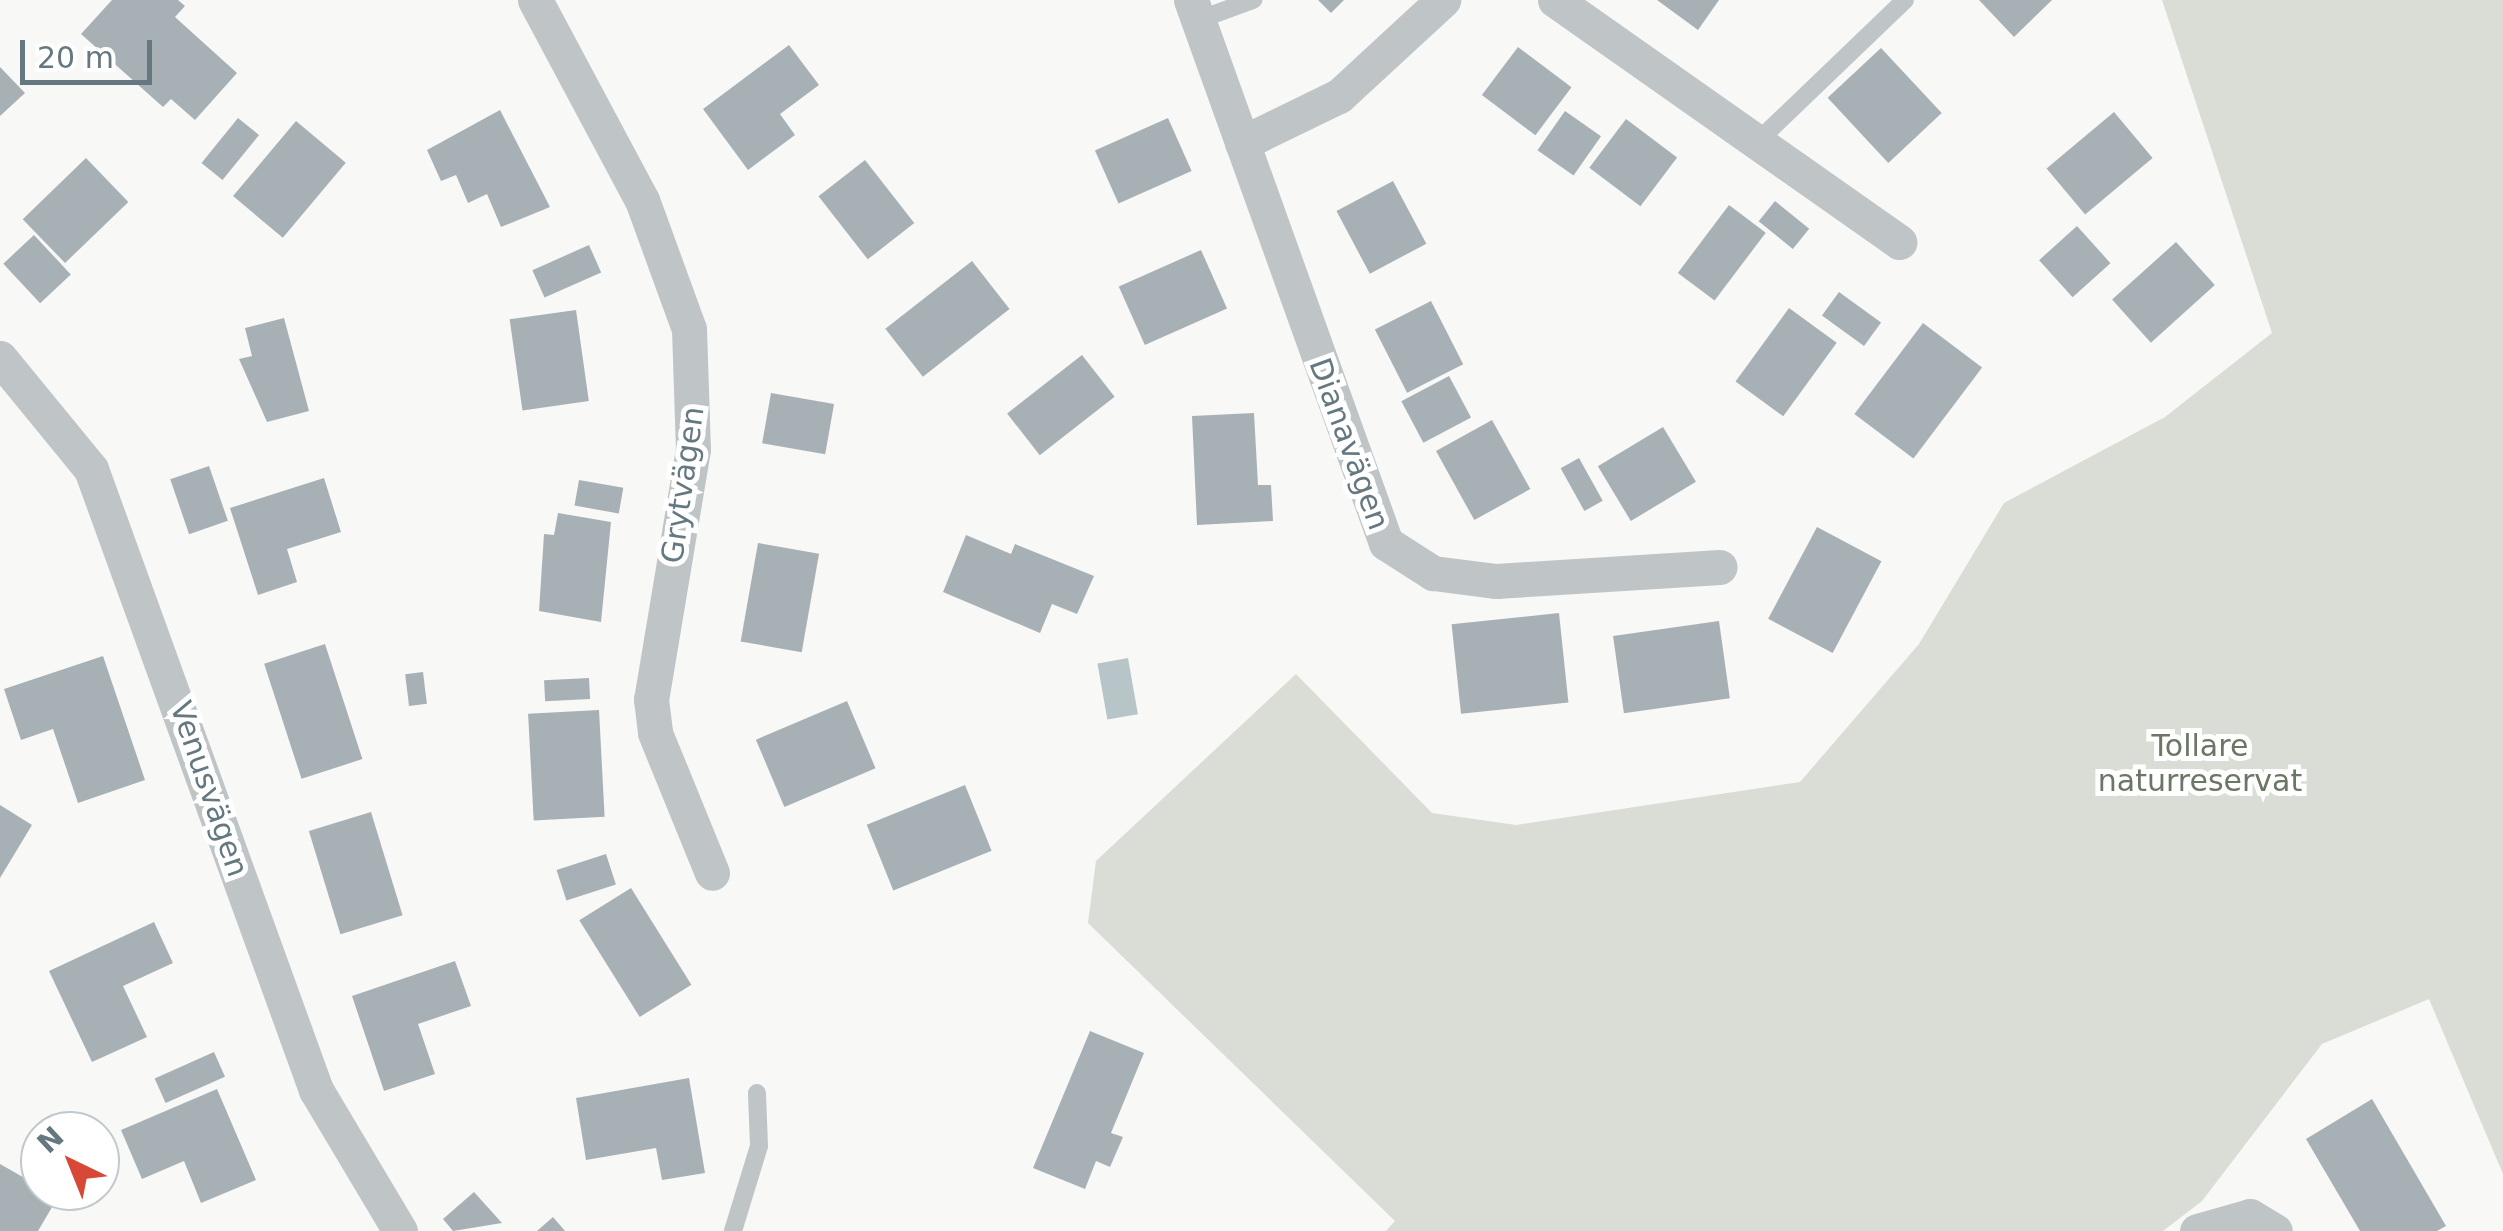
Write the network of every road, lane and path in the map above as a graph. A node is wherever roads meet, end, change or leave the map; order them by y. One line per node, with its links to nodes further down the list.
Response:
1 (535, 0): 12 (street, Grytvägen)
2 (1252, 0): 6 (lane, Dianavägen)
3 (1443, 0): 8 (street)
4 (1555, 0): 7 (street)
5 (1905, 0): 7 (lane)
6 (1194, 10): 8 (street, Dianavägen)
7 (1757, 142): 9 (street)
8 (1242, 143): 11 (street, Dianavägen)
9 (1899, 242)
10 (0, 358): 14 (street, Venusvägen)
11 (1720, 566)
12 (712, 873)
13 (757, 1093): 15 (lane)
14 (400, 1231)
15 (733, 1231)
16 (2197, 1231): 17 (street)
17 (2275, 1231)

